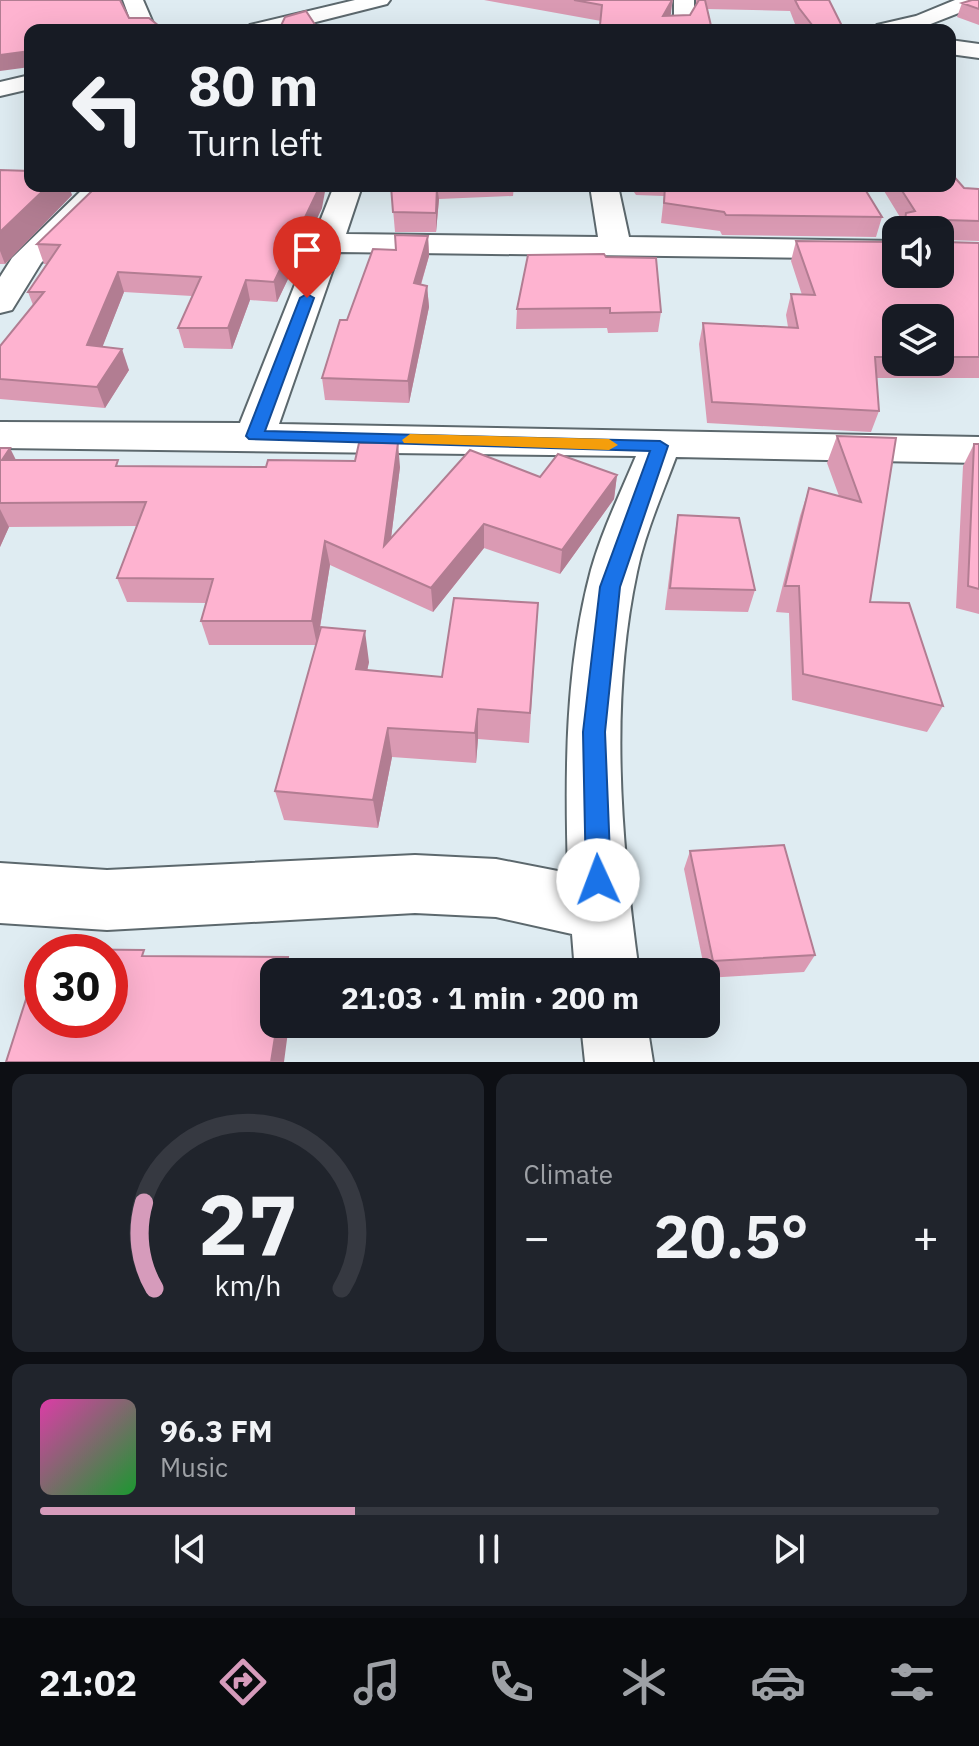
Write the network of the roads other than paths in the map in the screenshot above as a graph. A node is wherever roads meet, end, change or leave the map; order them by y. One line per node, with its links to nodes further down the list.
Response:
1 (133, 0): 5 (street)
2 (380, 0): 6 (street)
3 (684, 0): 7 (street)
4 (973, 0): 8 (street)
5 (143, 24)
6 (282, 24)
7 (678, 24)
8 (910, 24)
9 (956, 48): 10 (street)
10 (979, 51)
11 (24, 83): 12 (street)
12 (0, 89)
13 (97, 192): 19 (street)
14 (346, 192): 17 (street)
15 (605, 192): 18 (street)
16 (882, 239): 18 (street)
17 (328, 243): 18 (street); 21 (street)
18 (618, 249)
19 (0, 303)
20 (0, 435): 21 (street)
21 (255, 436): 22 (street)
22 (660, 446): 23 (street); 25 (street)
23 (979, 450)
24 (0, 893): 25 (street)
25 (599, 910): 26 (street)
26 (605, 958)
27 (616, 1038): 28 (street)
28 (619, 1062)

